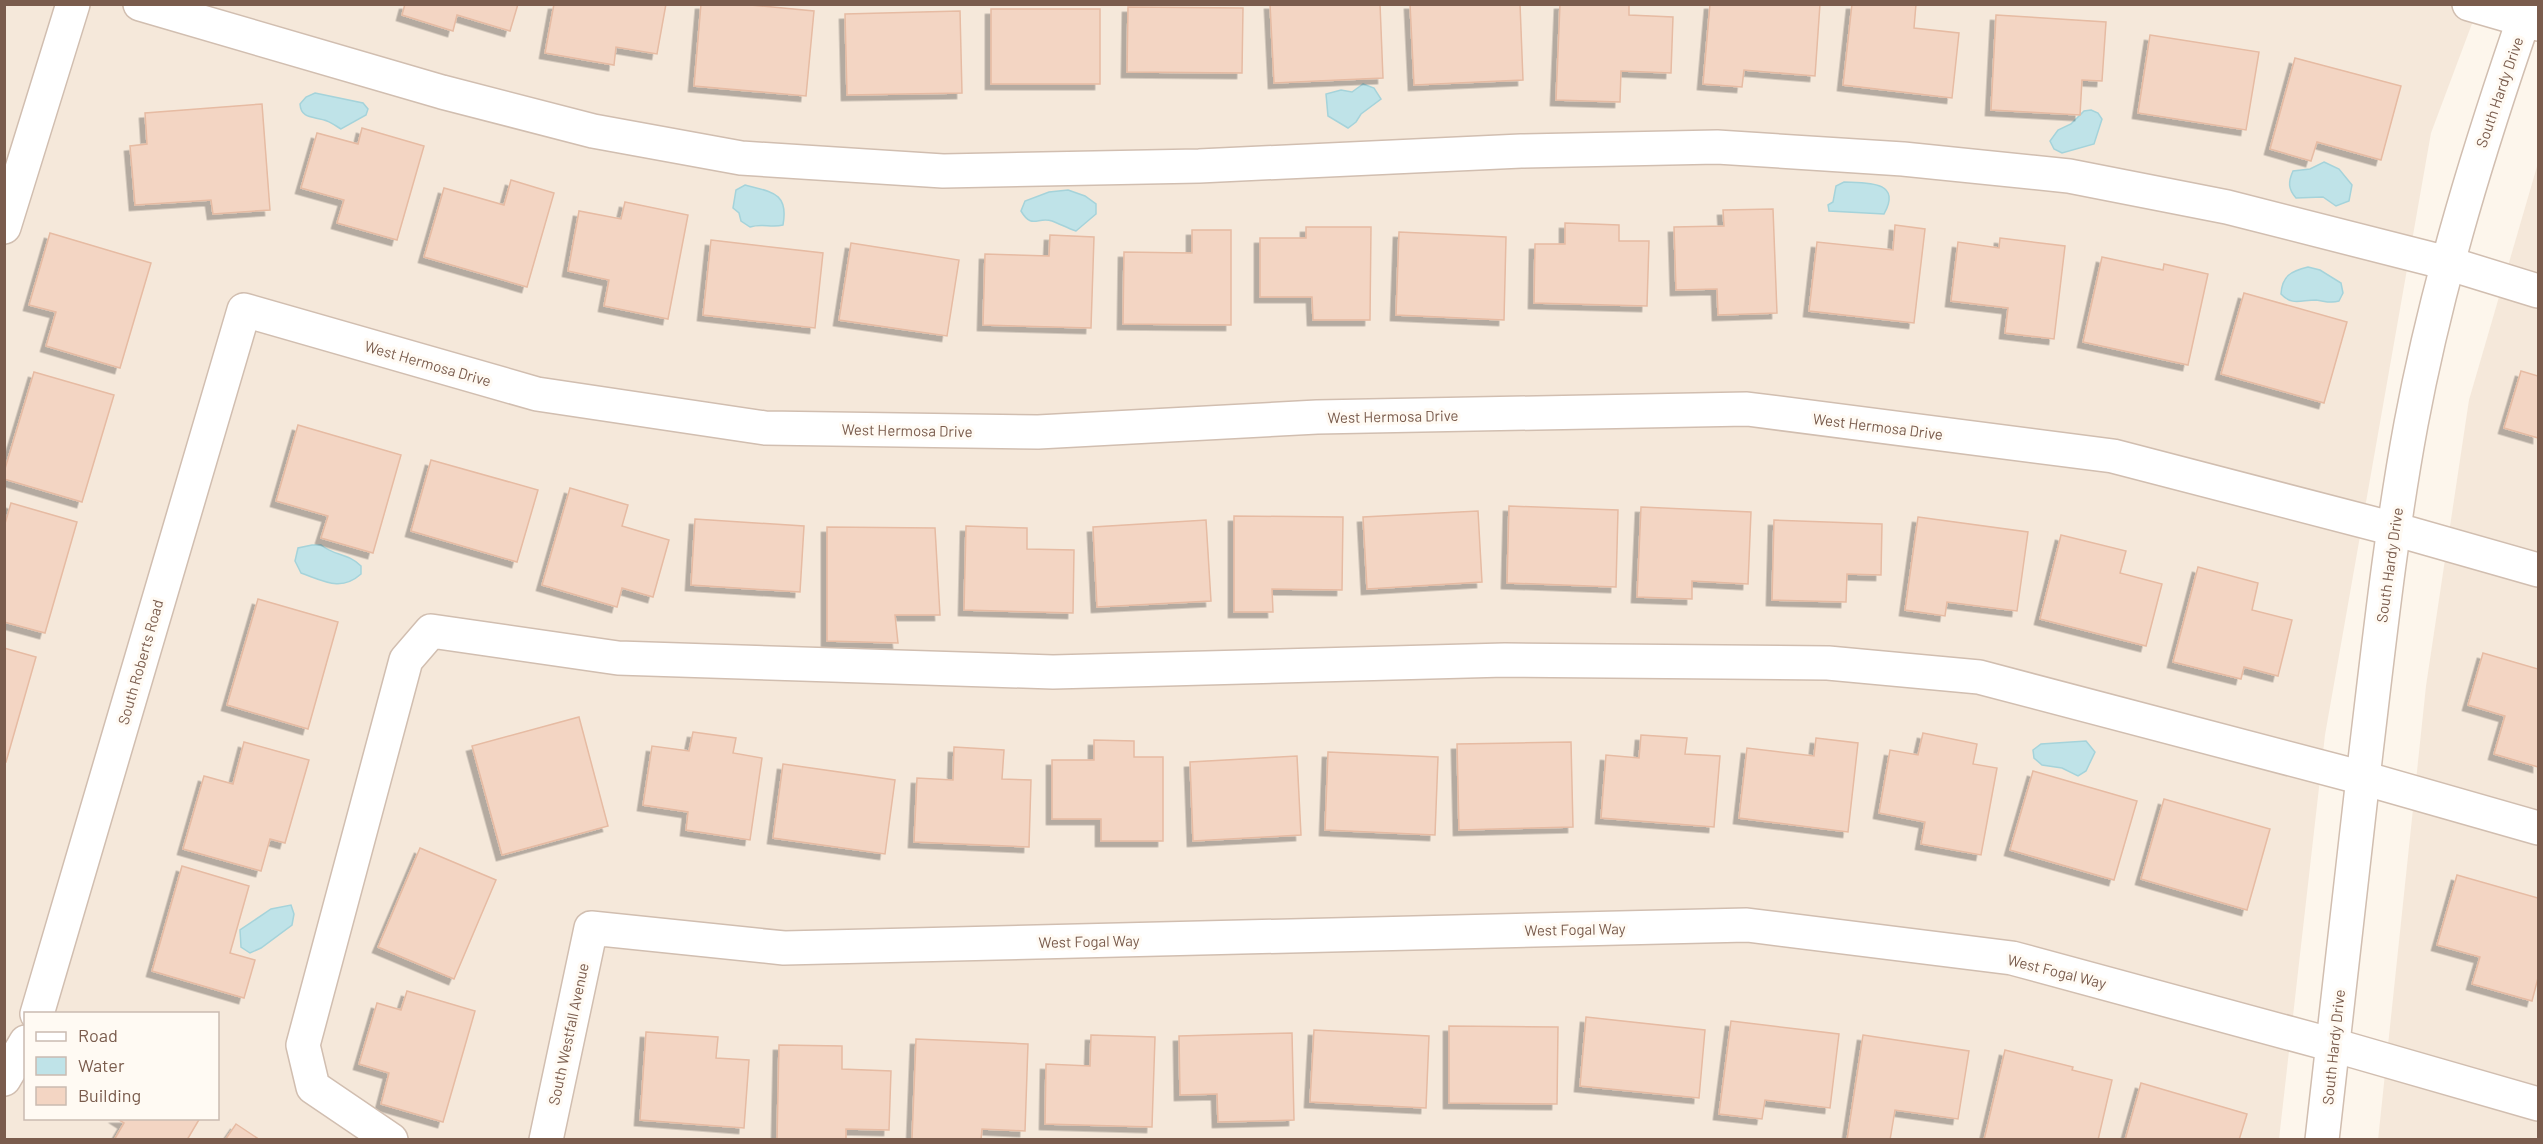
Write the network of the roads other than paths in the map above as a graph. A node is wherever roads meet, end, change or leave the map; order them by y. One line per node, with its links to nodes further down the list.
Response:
1 (73, 4): 5 (street)
2 (140, 4): 6 (street)
3 (2469, 4): 4 (street)
4 (2531, 16): 6 (street, South Hardy Drive)
5 (4, 227)
6 (2447, 263): 7 (street); 9 (street, South Hardy Drive)
7 (2538, 291)
8 (244, 310): 9 (street, West Hermosa Drive); 14 (street, South Roberts Road)
9 (2394, 529): 10 (street, West Hermosa Drive); 11 (street, South Hardy Drive)
10 (2538, 570)
11 (2363, 778): 12 (street); 16 (street, South Hardy Drive); 19 (street)
12 (2538, 828)
13 (591, 928): 16 (street, West Fogal Way); 20 (street, South Westfall Avenue)
14 (38, 1012)
15 (24, 1045): 17 (street)
16 (2333, 1045): 18 (street, West Fogal Way); 21 (street, South Hardy Drive)
17 (4, 1079)
18 (2538, 1104)
19 (391, 1140)
20 (546, 1140)
21 (2322, 1140)

